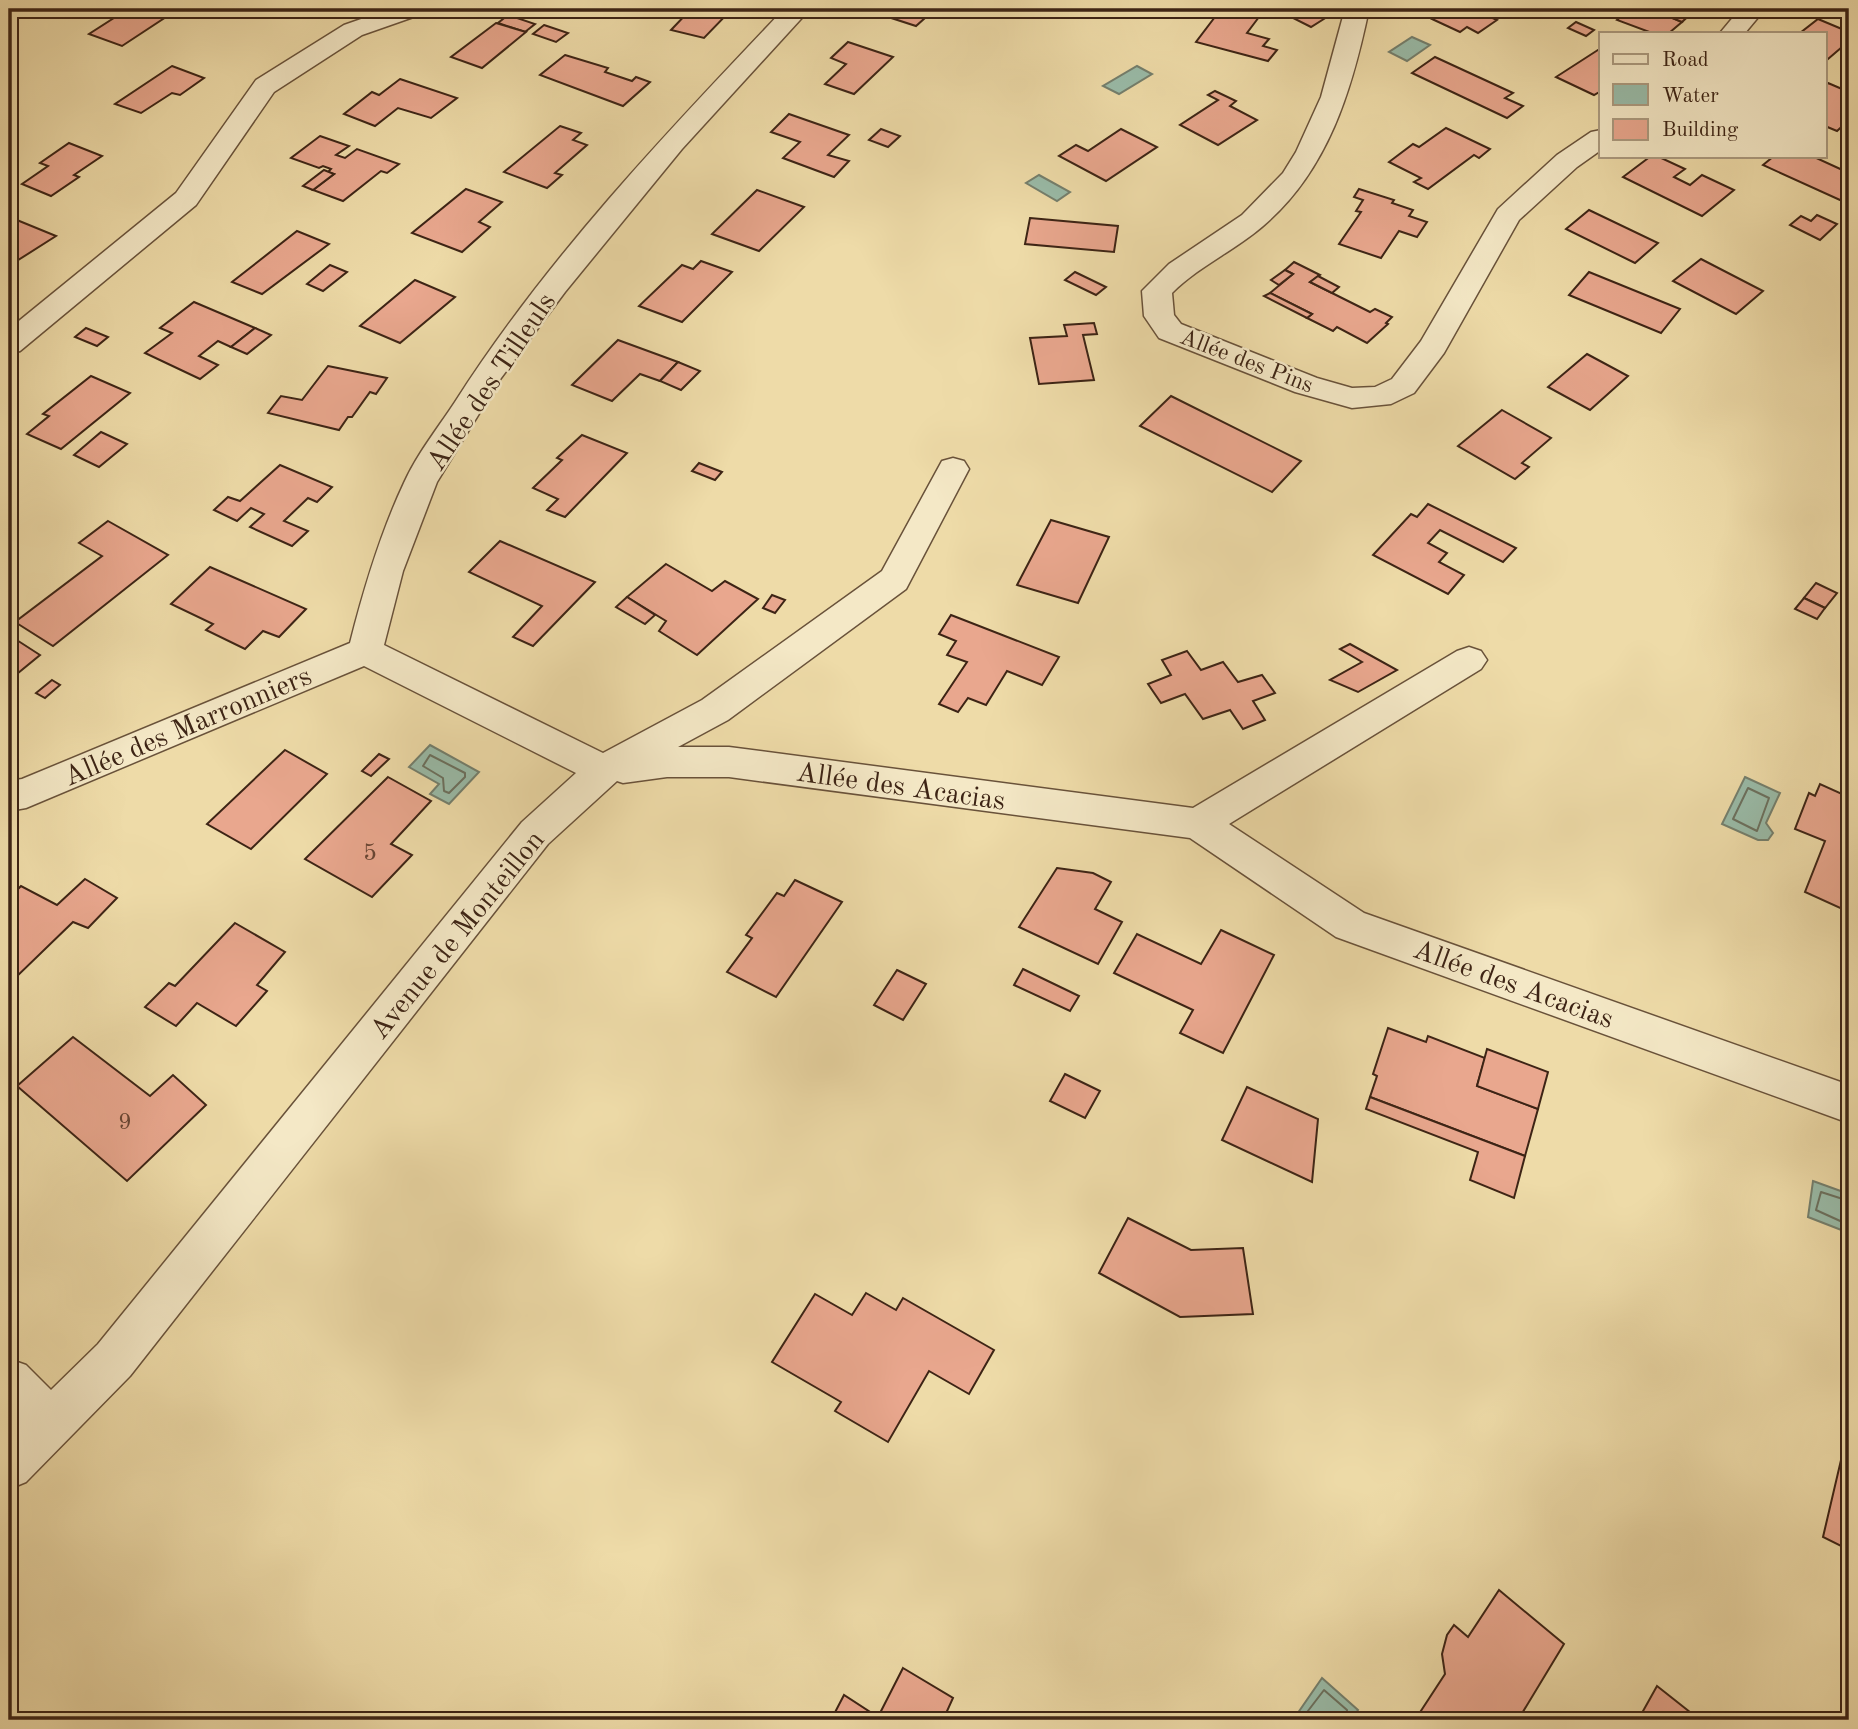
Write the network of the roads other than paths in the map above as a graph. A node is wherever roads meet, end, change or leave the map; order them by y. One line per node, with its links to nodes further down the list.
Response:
1 (413, 9): 7 (street)
2 (798, 9): 9 (street, Allée des Tilleuls)
3 (1357, 9): 6 (street, Allée des Pins)
4 (1753, 9): 5 (street)
5 (1733, 32)
6 (1599, 139)
7 (9, 344)
8 (953, 469): 11 (street, Avenue de Monteillon)
9 (365, 651): 11 (street); 12 (street, Allée des Marronniers)
10 (1469, 660): 13 (street)
11 (604, 770): 13 (street, Allée des Acacias); 16 (street, Avenue de Monteillon)
12 (9, 796)
13 (1198, 824): 14 (street, Allée des Acacias)
14 (1849, 1104)
15 (9, 1382): 16 (street)
16 (51, 1424): 17 (street, Avenue de Monteillon)
17 (9, 1465)

